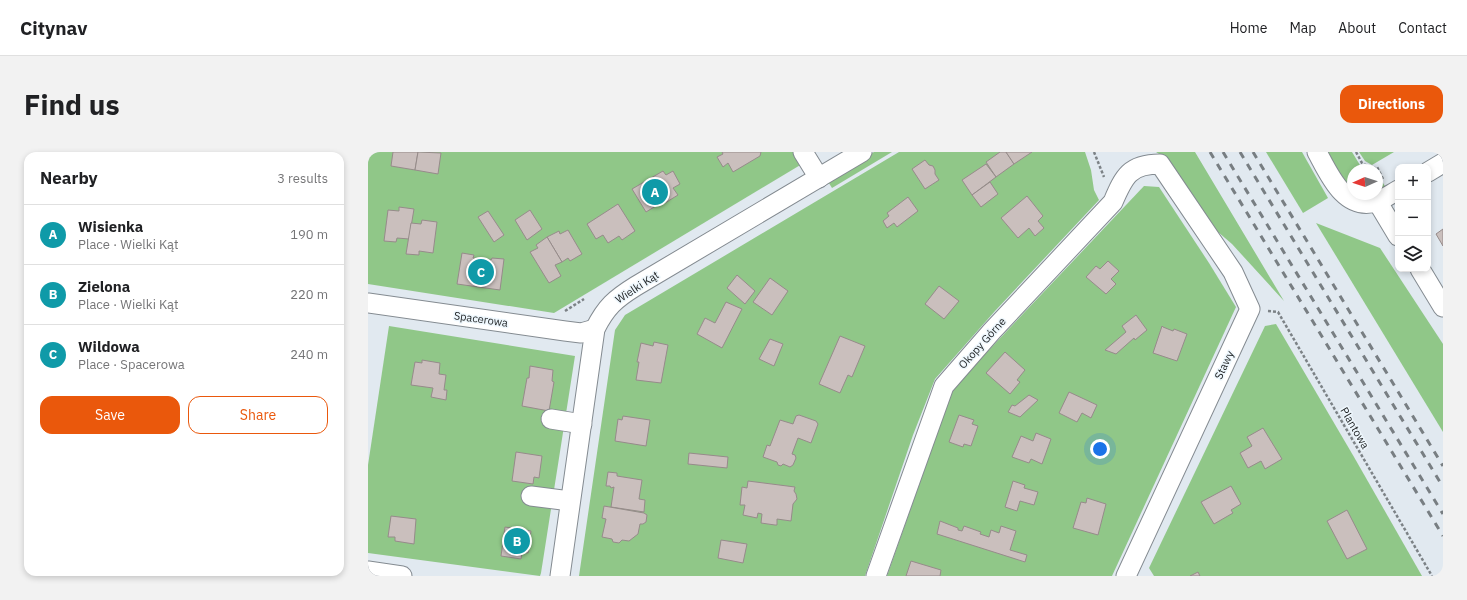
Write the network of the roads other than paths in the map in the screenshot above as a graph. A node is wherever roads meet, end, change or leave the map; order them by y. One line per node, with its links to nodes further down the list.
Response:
1 (803, 152): 6 (street)
2 (862, 152): 6 (street, Wielki Kąt)
3 (1317, 152): 7 (street)
4 (1443, 163): 5 (street)
5 (1431, 170)
6 (819, 178): 13 (street, Wielki Kąt)
7 (1389, 195): 8 (street)
8 (1395, 222)
9 (1422, 272): 11 (street)
10 (368, 303): 13 (street, Spacerowa)
11 (1443, 307)
12 (1250, 309): 21 (street, Okopy Górne); 22 (street, Stawy)
13 (594, 329): 15 (street, Wielki Kąt)
14 (551, 420): 15 (street)
15 (582, 424): 17 (street, Wielki Kąt)
16 (531, 496): 17 (street)
17 (570, 501): 20 (street, Wielki Kąt)
18 (368, 571): 19 (street)
19 (402, 576)
20 (560, 576)
21 (876, 576)
22 (1126, 576)

